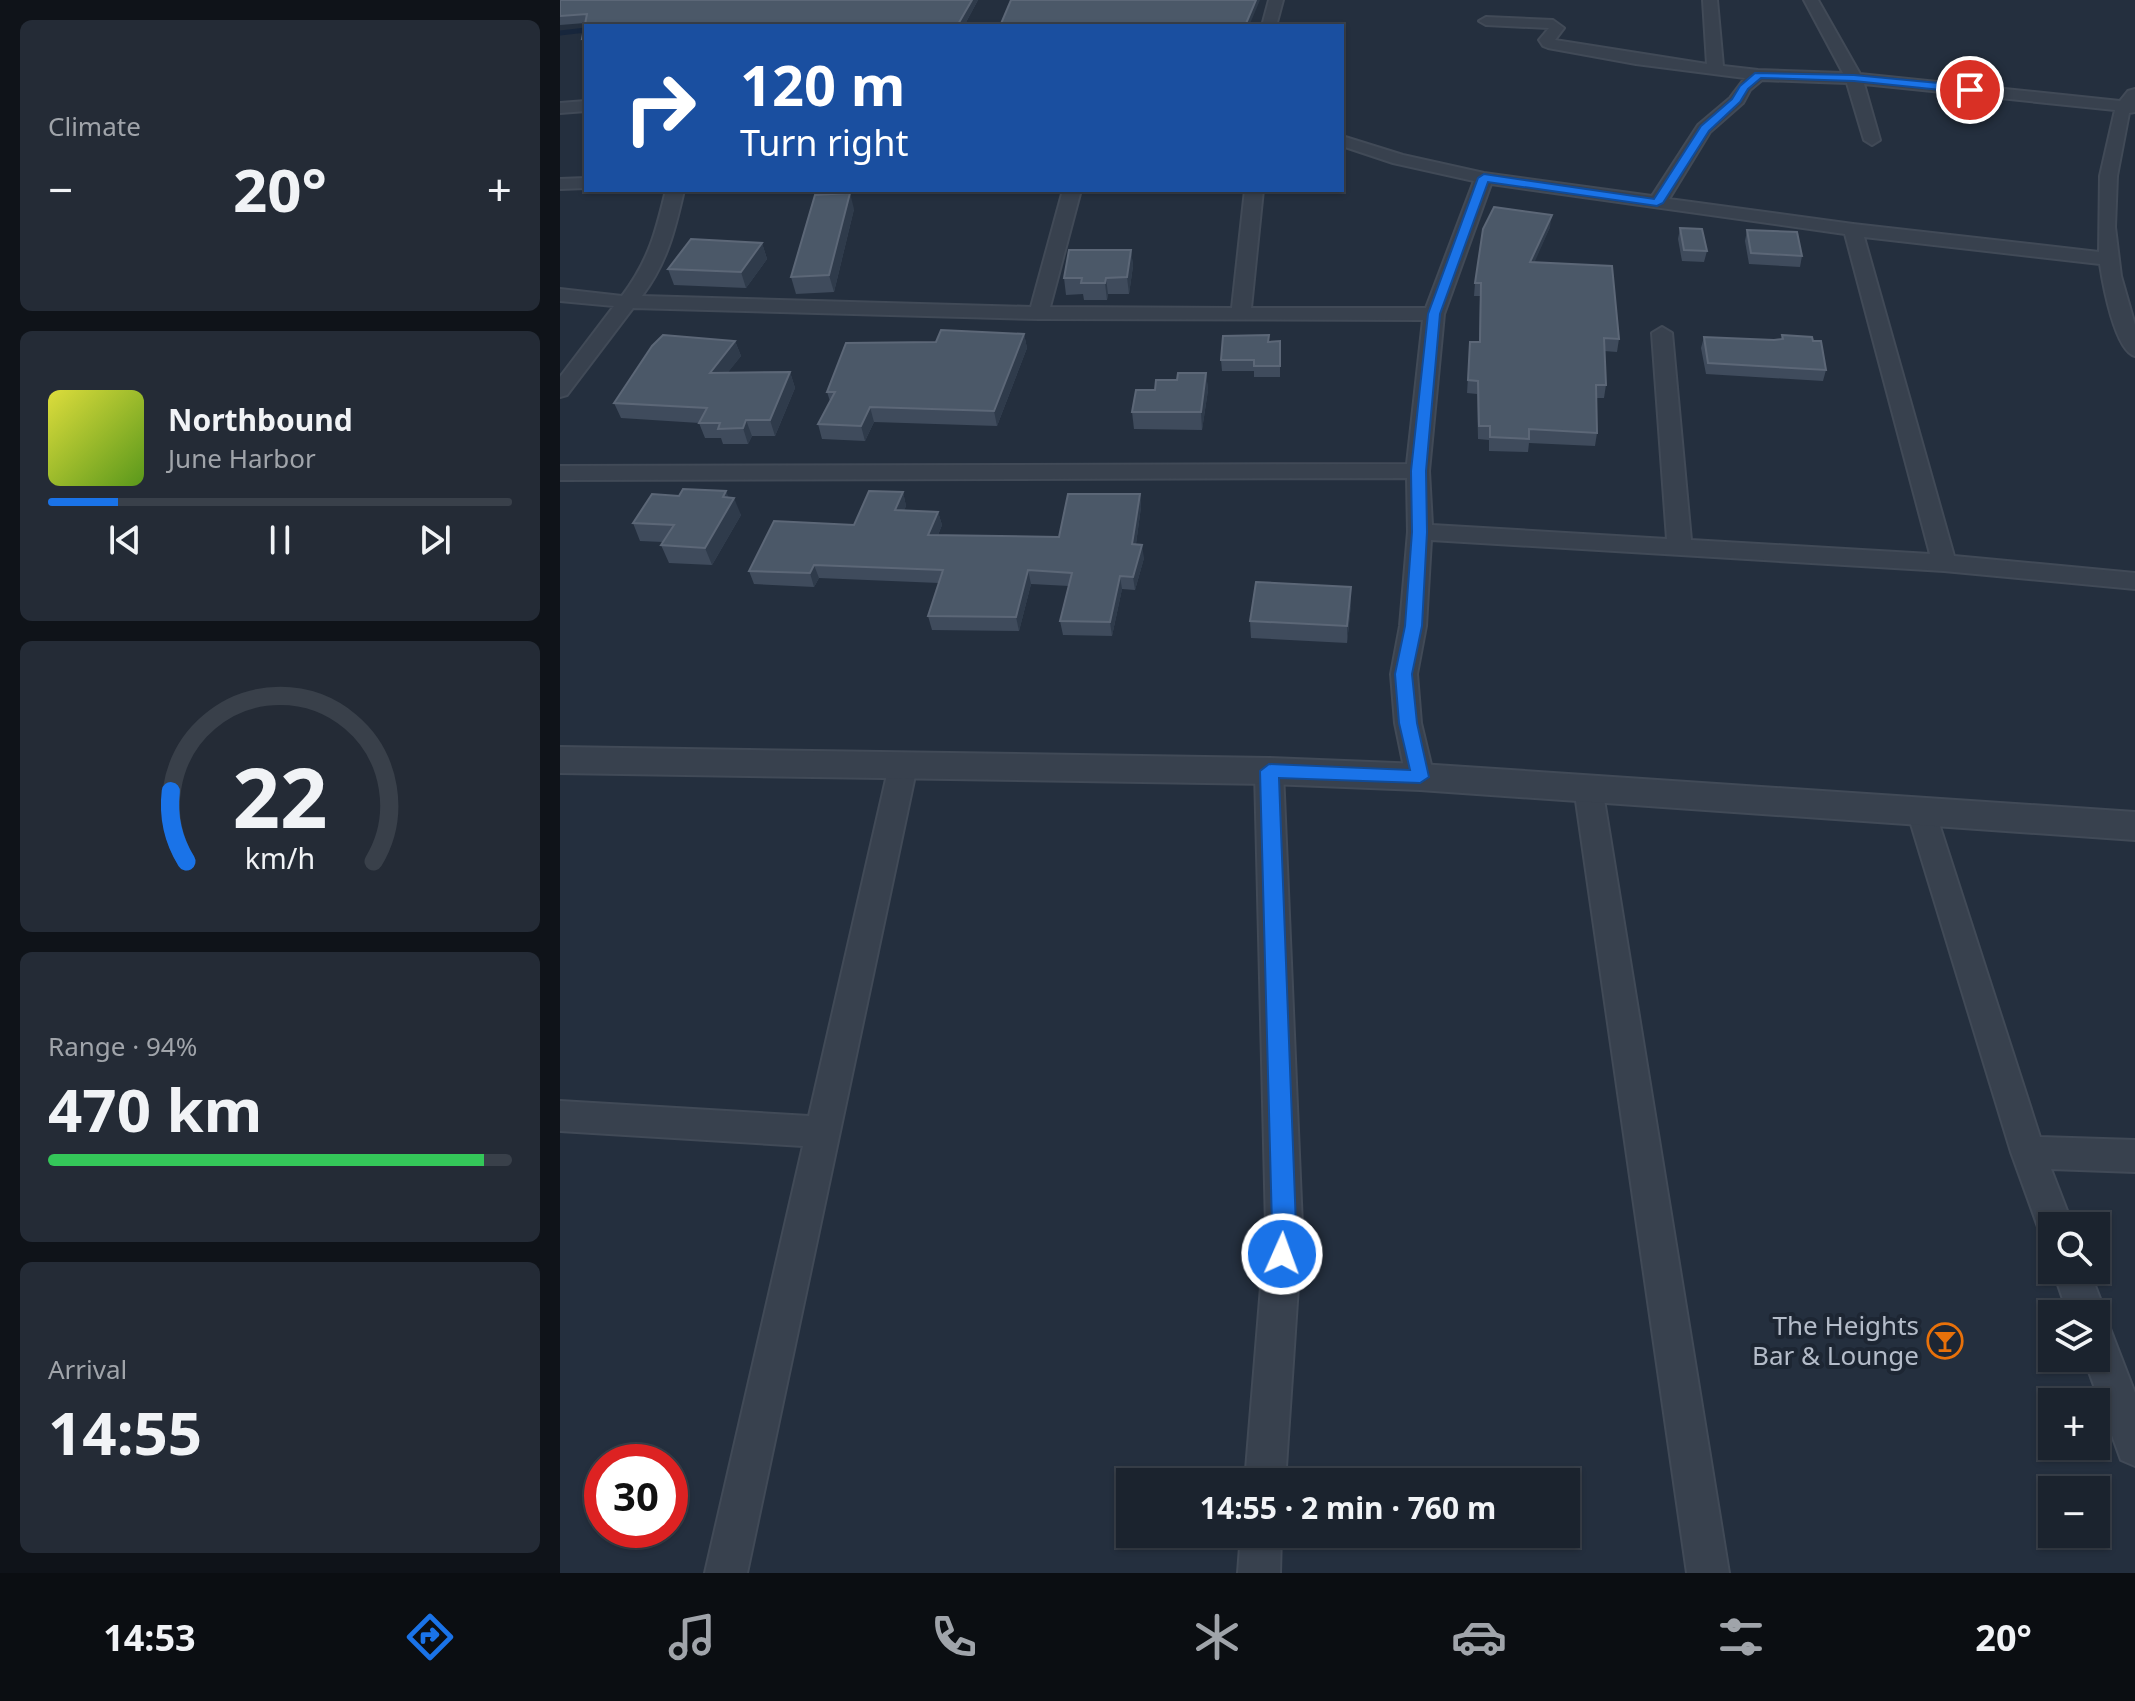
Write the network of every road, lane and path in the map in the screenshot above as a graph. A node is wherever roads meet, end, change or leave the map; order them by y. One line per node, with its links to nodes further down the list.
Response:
1 (1276, 0): 5 (street)
2 (1710, 0): 6 (street)
3 (1811, 0): 8 (street)
4 (1486, 21): 6 (street)
5 (1270, 24)
6 (1715, 69): 7 (street)
7 (1758, 75): 8 (street); 20 (street)
8 (1854, 78): 9 (street); 12 (street)
9 (2131, 101): 22 (street)
10 (584, 106): 11 (street)
11 (560, 108)
12 (1872, 140)
13 (1344, 142): 14 (street)
14 (1484, 178): 20 (street); 27 (street)
15 (584, 183): 16 (street)
16 (560, 184)
17 (675, 192): 24 (street)
18 (1071, 192): 25 (street)
19 (1254, 192): 26 (street)
20 (1657, 203): 21 (street)
21 (1853, 230): 22 (street); 36 (street)
22 (2107, 259): 28 (street)
23 (560, 295): 24 (street)
24 (628, 302): 25 (street); 31 (street)
25 (1039, 313): 26 (street)
26 (1241, 313): 27 (street)
27 (1434, 314): 32 (street)
28 (2128, 321): 30 (street)
29 (1662, 333): 35 (street)
30 (2135, 350)
31 (560, 391)
32 (1418, 471): 33 (street); 34 (street)
33 (560, 473)
34 (1420, 532): 35 (street); 41 (street)
35 (1680, 549): 36 (street)
36 (1944, 563): 37 (street)
37 (2135, 581)
38 (560, 760): 39 (street)
39 (903, 766): 40 (street); 46 (street)
40 (1269, 771): 41 (street); 52 (street)
41 (1420, 777): 42 (street)
42 (1588, 787): 43 (street); 56 (street)
43 (1921, 811): 44 (street); 47 (street)
44 (2135, 826)
45 (560, 1116): 46 (street)
46 (823, 1132): 54 (street)
47 (2028, 1152): 48 (street); 49 (street)
48 (2135, 1156)
49 (2050, 1212)
50 (2108, 1372): 51 (street)
51 (2135, 1446)
52 (1266, 1468)
53 (1260, 1548): 55 (street)
54 (726, 1573)
55 (1259, 1573)
56 (1708, 1573)

